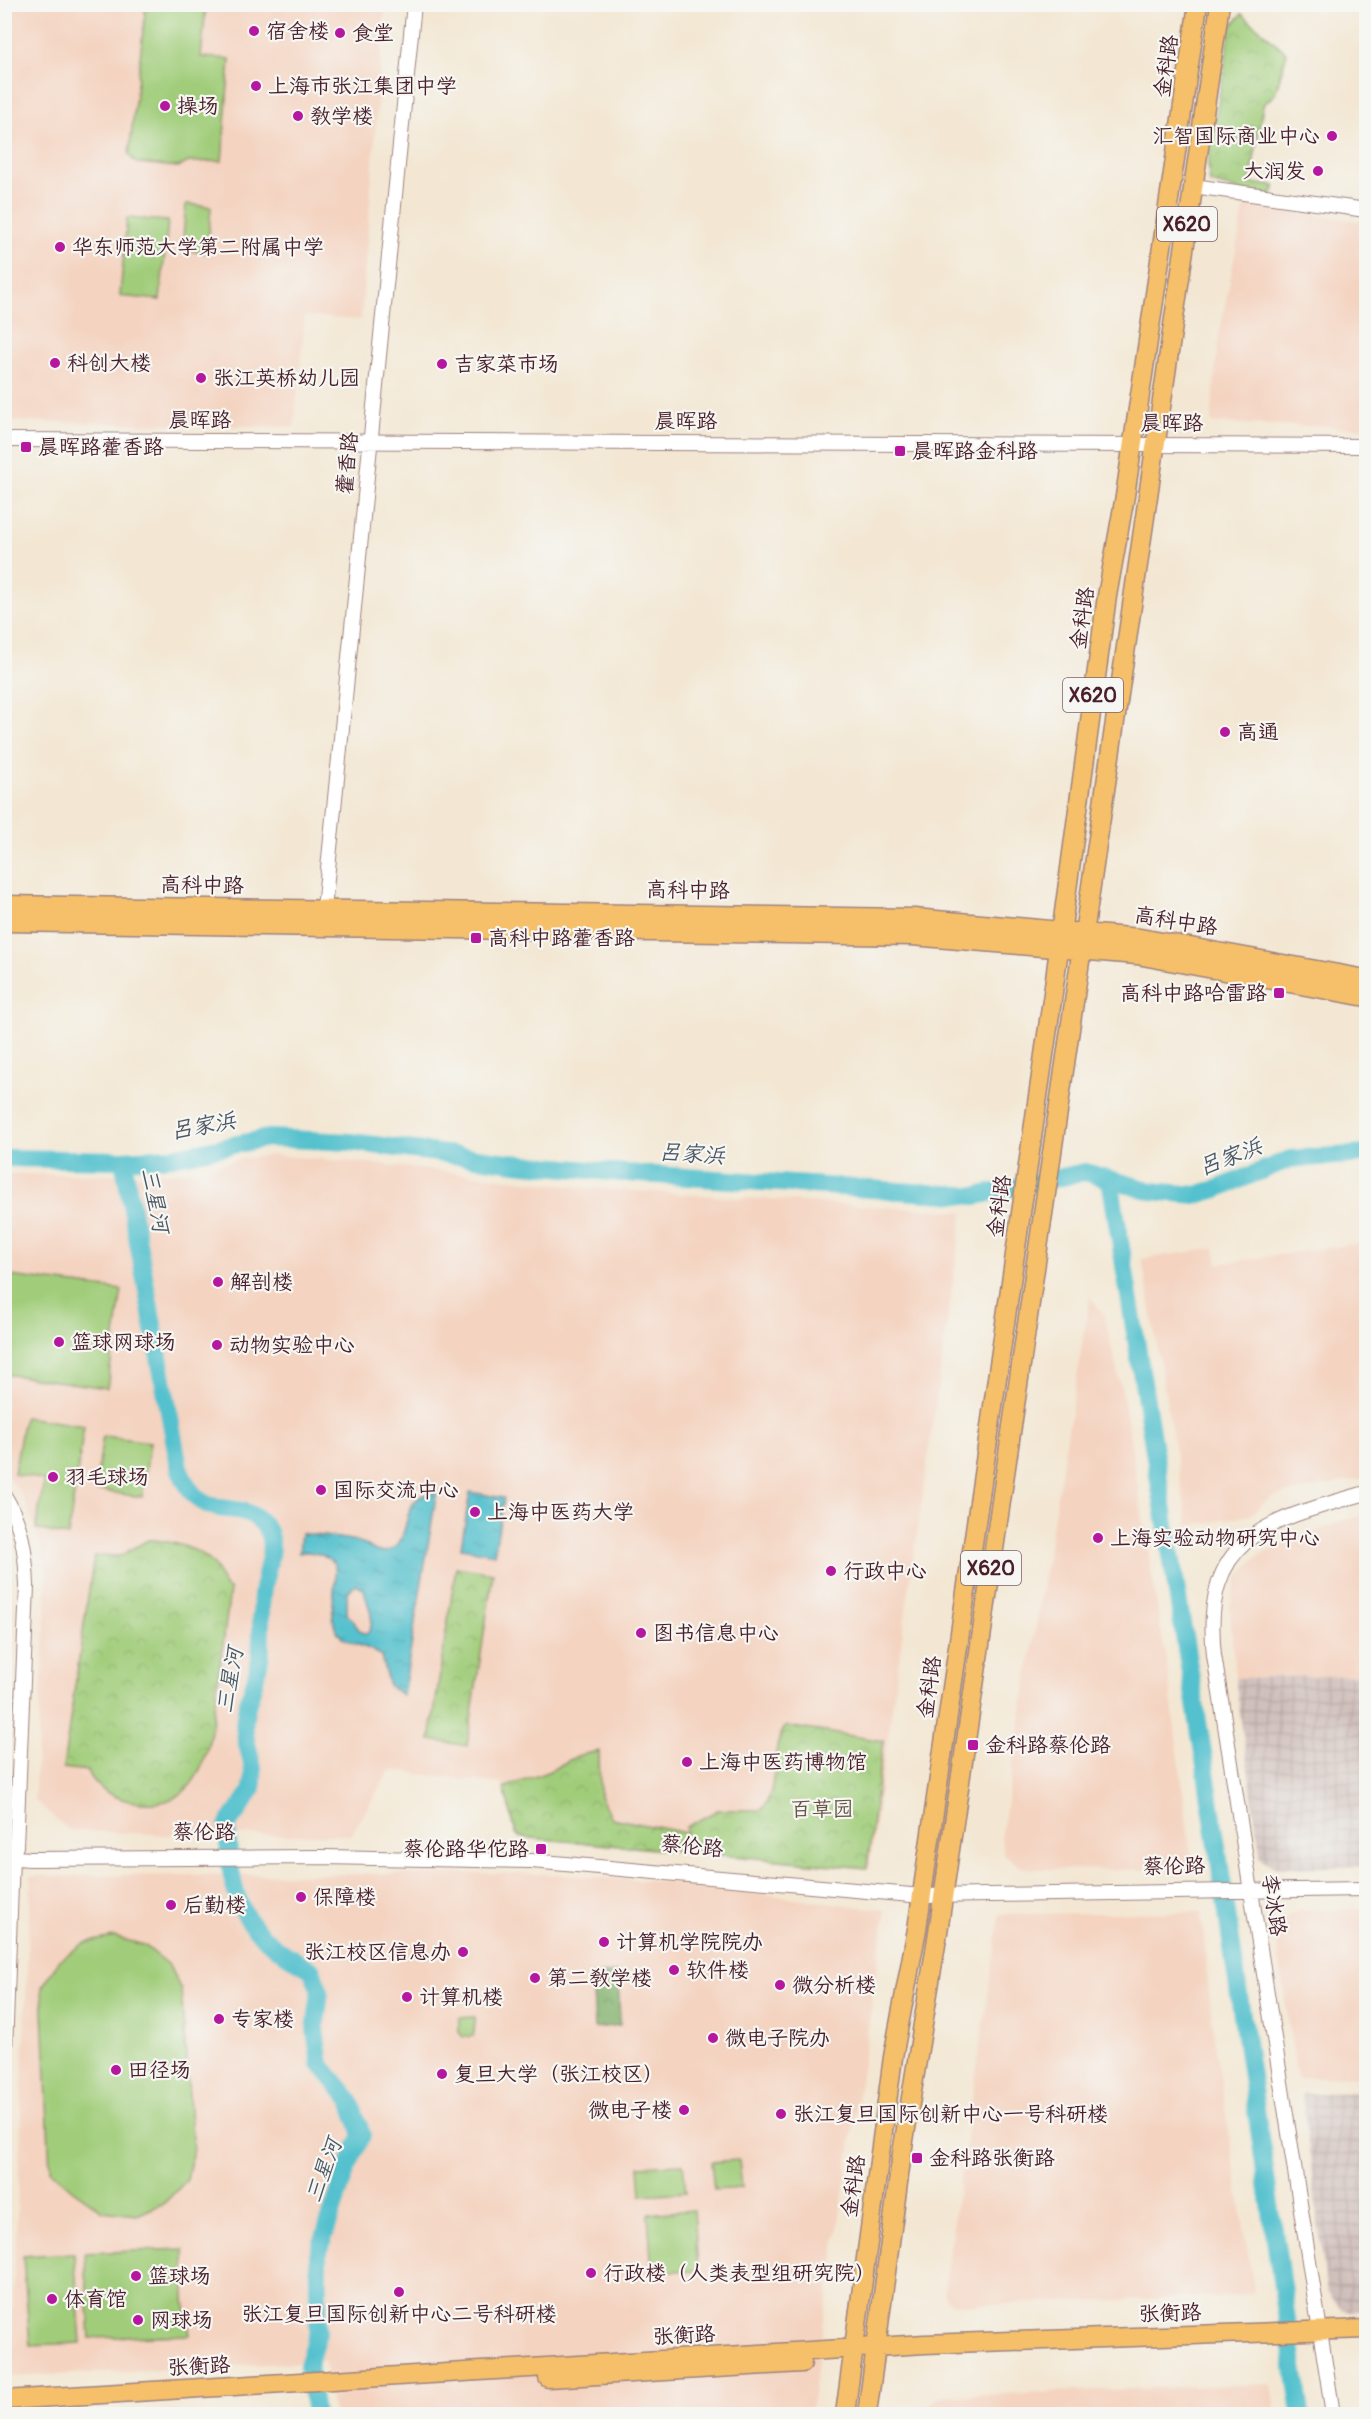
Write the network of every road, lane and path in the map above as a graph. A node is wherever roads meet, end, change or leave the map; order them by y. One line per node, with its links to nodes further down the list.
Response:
1 (414, 4): 7 (street, 藿香路)
2 (1198, 4): 8 (main road, 金科路 / X620)
3 (1220, 4): 4 (main road, 金科路 / X620)
4 (1192, 186): 5 (street); 9 (main road, 金科路 / X620)
5 (1366, 210)
6 (4, 440): 7 (street, 晨晖路)
7 (371, 442): 8 (street, 晨晖路); 12 (street, 藿香路)
8 (1133, 444): 9 (street, 晨晖路); 14 (main road, 金科路 / X620)
9 (1154, 444): 10 (street, 晨晖路); 15 (main road, 金科路 / X620)
10 (1366, 446)
11 (4, 904): 12 (main road, 高科中路)
12 (323, 917): 13 (main road, 高科中路); 14 (main road, 高科中路)
13 (4, 922)
14 (1060, 938): 15 (main road, 高科中路); 25 (main road, 金科路 / X620)
15 (1082, 941): 16 (main road, 高科中路); 17 (main road, 高科中路); 26 (main road, 金科路 / X620)
16 (1366, 979)
17 (1366, 997)
18 (1366, 1492): 23 (street, 李冰路)
19 (4, 1495): 21 (street)
20 (4, 1507): 21 (street)
21 (8, 1857): 25 (street, 蔡伦路); 27 (street)
22 (1366, 1883): 23 (street, 蔡伦路)
23 (1246, 1888): 24 (street, 蔡伦路); 26 (street, 蔡伦路); 29 (street, 李冰路)
24 (1366, 1889)
25 (922, 1892): 26 (street, 蔡伦路); 32 (main road, 金科路 / X620)
26 (944, 1893): 31 (main road, 金科路 / X620)
27 (4, 2078)
28 (1366, 2329): 29 (main road, 张衡路)
29 (1321, 2336): 30 (main road, 张衡路); 31 (main road, 张衡路); 38 (street, 李冰路)
30 (1366, 2340)
31 (876, 2353): 32 (main road, 张衡路); 37 (main road, 金科路 / X620)
32 (853, 2354): 33 (main road, 张衡路); 36 (main road, 金科路 / X620)
33 (293, 2388): 34 (main road, 张衡路); 35 (main road, 张衡路)
34 (4, 2400)
35 (4, 2410)
36 (845, 2415)
37 (867, 2415)
38 (1333, 2415)

